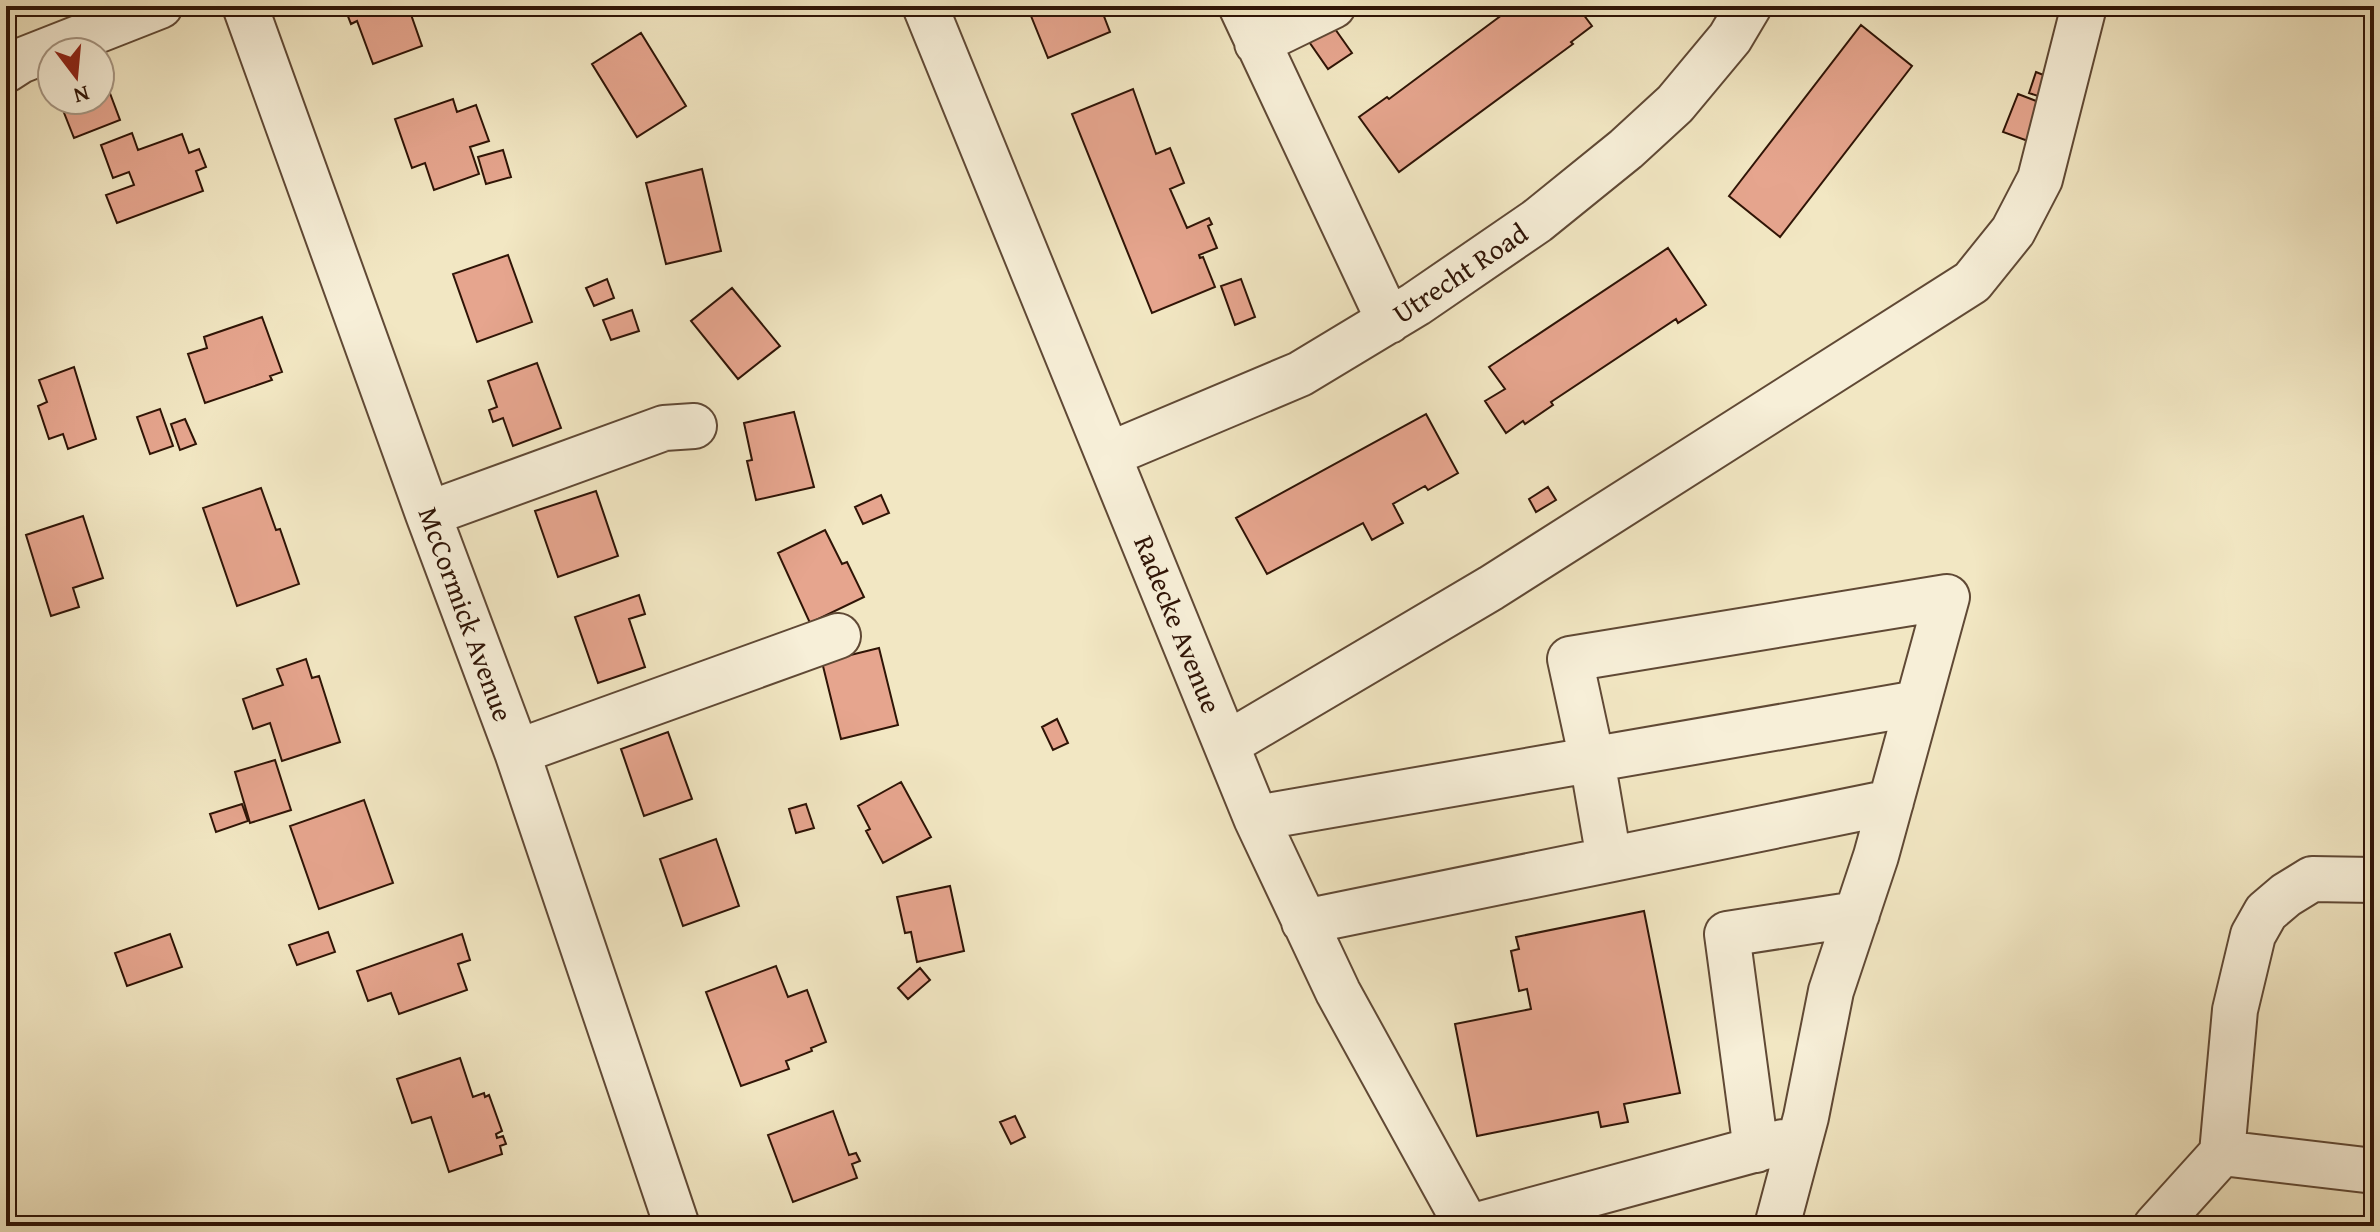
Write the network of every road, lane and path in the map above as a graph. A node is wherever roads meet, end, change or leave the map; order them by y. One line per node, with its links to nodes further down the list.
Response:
1 (160, 6): 8 (street)
2 (245, 6): 12 (street, McCormick Avenue)
3 (925, 6): 11 (street, Radecke Avenue)
4 (1333, 6): 7 (street)
5 (1749, 6): 9 (street, Utrecht Road)
6 (2084, 6): 15 (street)
7 (1249, 24): 9 (street)
8 (6, 70)
9 (1389, 321): 11 (street, Utrecht Road)
10 (694, 426): 12 (street)
11 (1108, 455): 15 (street, Radecke Avenue)
12 (428, 514): 16 (street, McCormick Avenue)
13 (838, 636): 16 (street)
14 (1918, 703): 17 (street); 17 (street); 18 (street)
15 (1227, 744): 19 (street, Radecke Avenue)
16 (517, 752): 28 (street, McCormick Avenue)
17 (1592, 760): 19 (street); 20 (street)
18 (1891, 802): 20 (street); 22 (street)
19 (1256, 818): 23 (street, Radecke Avenue)
20 (1609, 859): 23 (street)
21 (2374, 880): 26 (street)
22 (1857, 914): 24 (street); 25 (street)
23 (1304, 922): 29 (street, Radecke Avenue)
24 (1801, 1137): 25 (street); 31 (street)
25 (1756, 1150): 30 (street)
26 (2222, 1153): 27 (street); 32 (street)
27 (2374, 1171)
28 (677, 1226)
29 (1467, 1226)
30 (1474, 1226)
31 (1777, 1226)
32 (2156, 1226)

